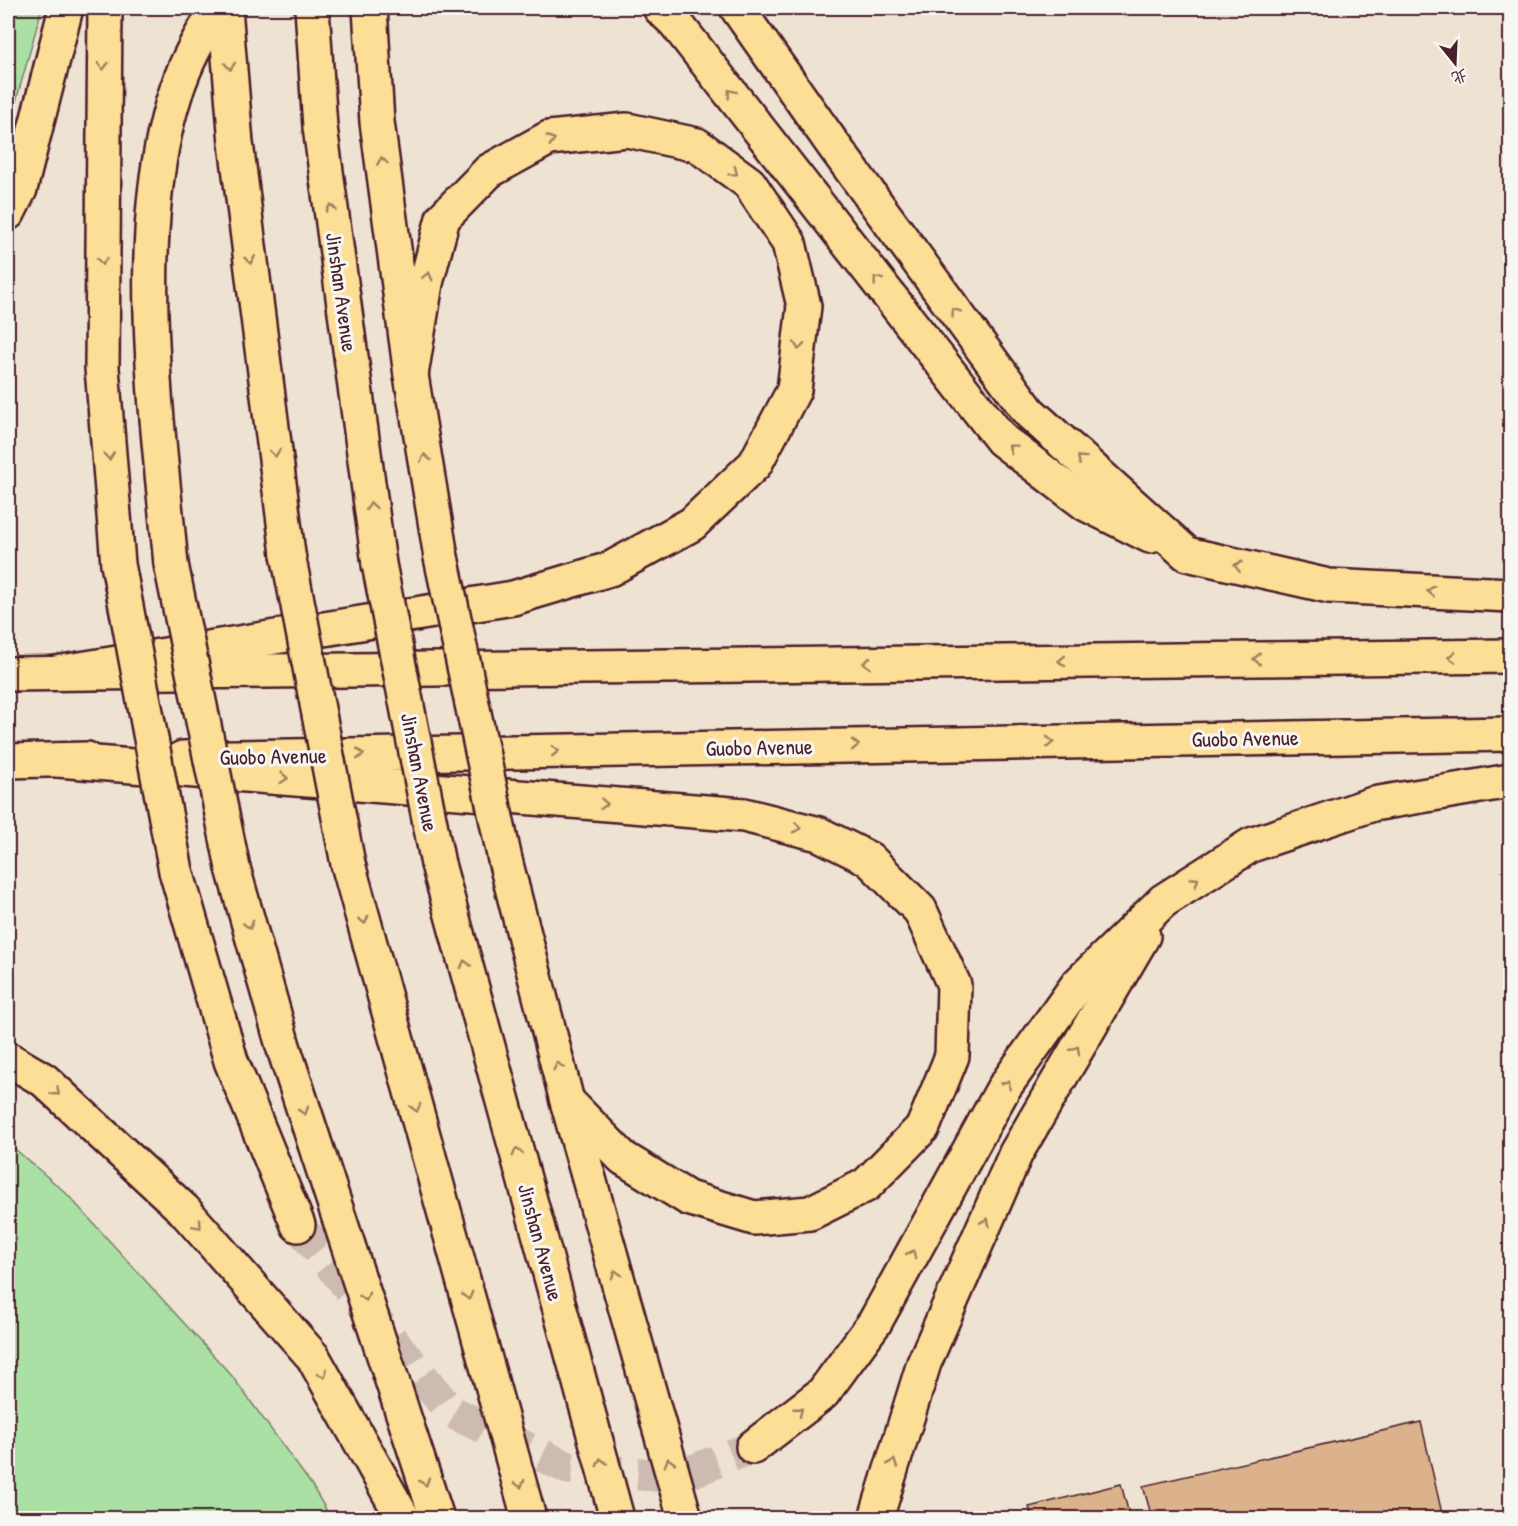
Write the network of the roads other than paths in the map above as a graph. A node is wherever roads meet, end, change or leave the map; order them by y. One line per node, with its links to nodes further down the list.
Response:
1 (66, 8): 9 (main road)
2 (105, 8): 23 (main road, one-way to 23, bridge)
3 (219, 8): 26 (main road, one-way to 26, bridge)
4 (225, 8): 27 (main road, one-way to 27, bridge)
5 (312, 8): 28 (main road, Jinshan Avenue, one-way to 5, bridge)
6 (370, 8): 10 (main road, one-way to 6)
7 (660, 8): 11 (main road, one-way to 7)
8 (737, 8): 11 (main road, one-way to 8)
9 (8, 213)
10 (411, 375): 14 (main road, one-way to 14); 22 (main road, one-way to 10, bridge)
11 (1187, 554): 12 (main road, one-way to 11)
12 (1510, 595)
13 (1510, 656): 14 (main road, one-way to 14)
14 (56, 673): 15 (main road)
15 (8, 674)
16 (1510, 734): 17 (main road, Guobo Avenue, one-way to 16)
17 (58, 760): 18 (main road, Guobo Avenue); 22 (main road, one-way to 22)
18 (8, 761)
19 (1510, 781): 20 (main road, one-way to 19)
20 (1163, 901): 24 (main road, one-way to 20); 30 (main road, one-way to 20)
21 (8, 1059): 25 (main road, one-way to 25)
22 (567, 1101): 29 (main road, one-way to 22)
23 (298, 1225)
24 (753, 1447)
25 (403, 1518)
26 (437, 1518)
27 (529, 1518)
28 (617, 1518)
29 (684, 1518)
30 (876, 1518)

